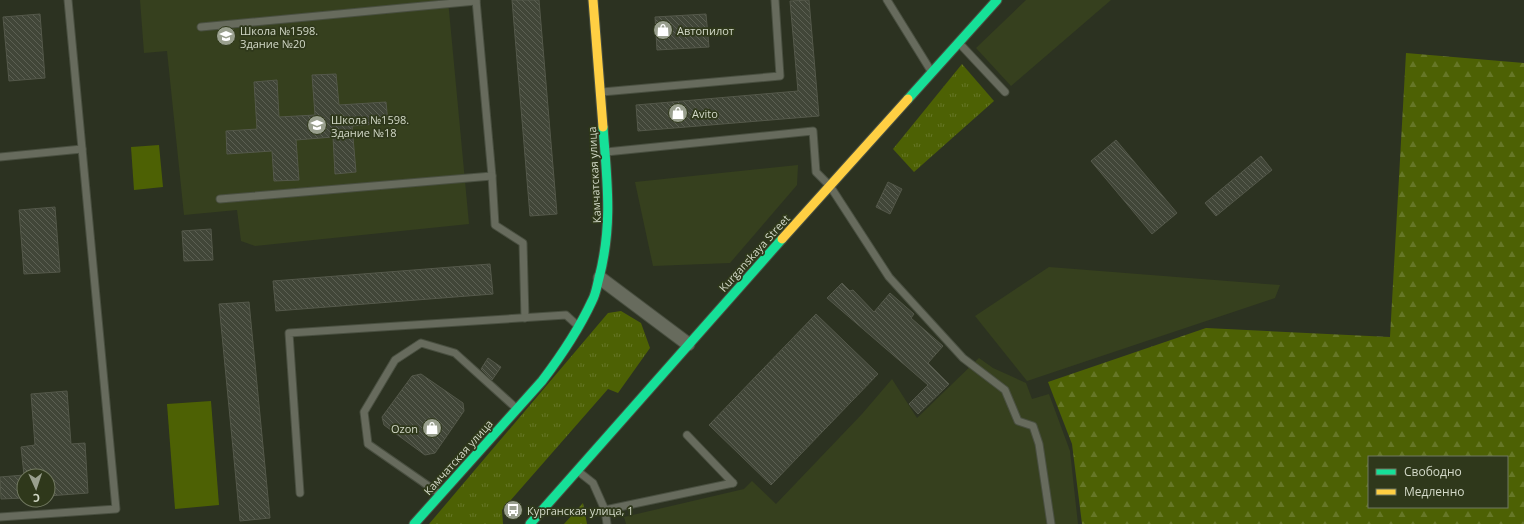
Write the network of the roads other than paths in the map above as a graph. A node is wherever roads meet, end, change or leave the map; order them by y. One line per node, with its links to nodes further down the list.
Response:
1 (68, 0): 12 (lane)
2 (476, 0): 7 (lane); 15 (lane)
3 (593, 0): 10 (street, Камчатская улица)
4 (775, 0): 10 (lane)
5 (887, 0): 9 (lane)
6 (998, 0): 8 (street, Kurganskaya Street)
7 (201, 27)
8 (959, 43): 9 (street, Kurganskaya Street); 11 (lane)
9 (932, 73): 16 (street, Kurganskaya Street)
10 (601, 92): 13 (street, Камчатская улица)
11 (1005, 92)
12 (82, 149): 14 (lane); 28 (lane)
13 (606, 152): 16 (lane); 18 (street, Камчатская улица)
14 (0, 157)
15 (492, 176): 17 (lane); 19 (lane)
16 (830, 186): 21 (street, Kurganskaya Street); 32 (lane)
17 (220, 199)
18 (600, 278): 20 (street, Камчатская улица); 21 (street)
19 (525, 318): 20 (lane); 25 (lane)
20 (579, 327): 22 (street, Камчатская улица)
21 (688, 344): 24 (street, Kurganskaya Street)
22 (517, 409): 26 (street, Камчатская улица); 26 (lane)
23 (687, 435): 27 (lane)
24 (578, 470): 27 (lane); 30 (street, Kurganskaya Street)
25 (300, 493)
26 (440, 494): 29 (street, Камчатская улица)
27 (605, 510): 31 (lane)
28 (0, 517)
29 (414, 524)
30 (530, 524)
31 (607, 524)
32 (1051, 524)

